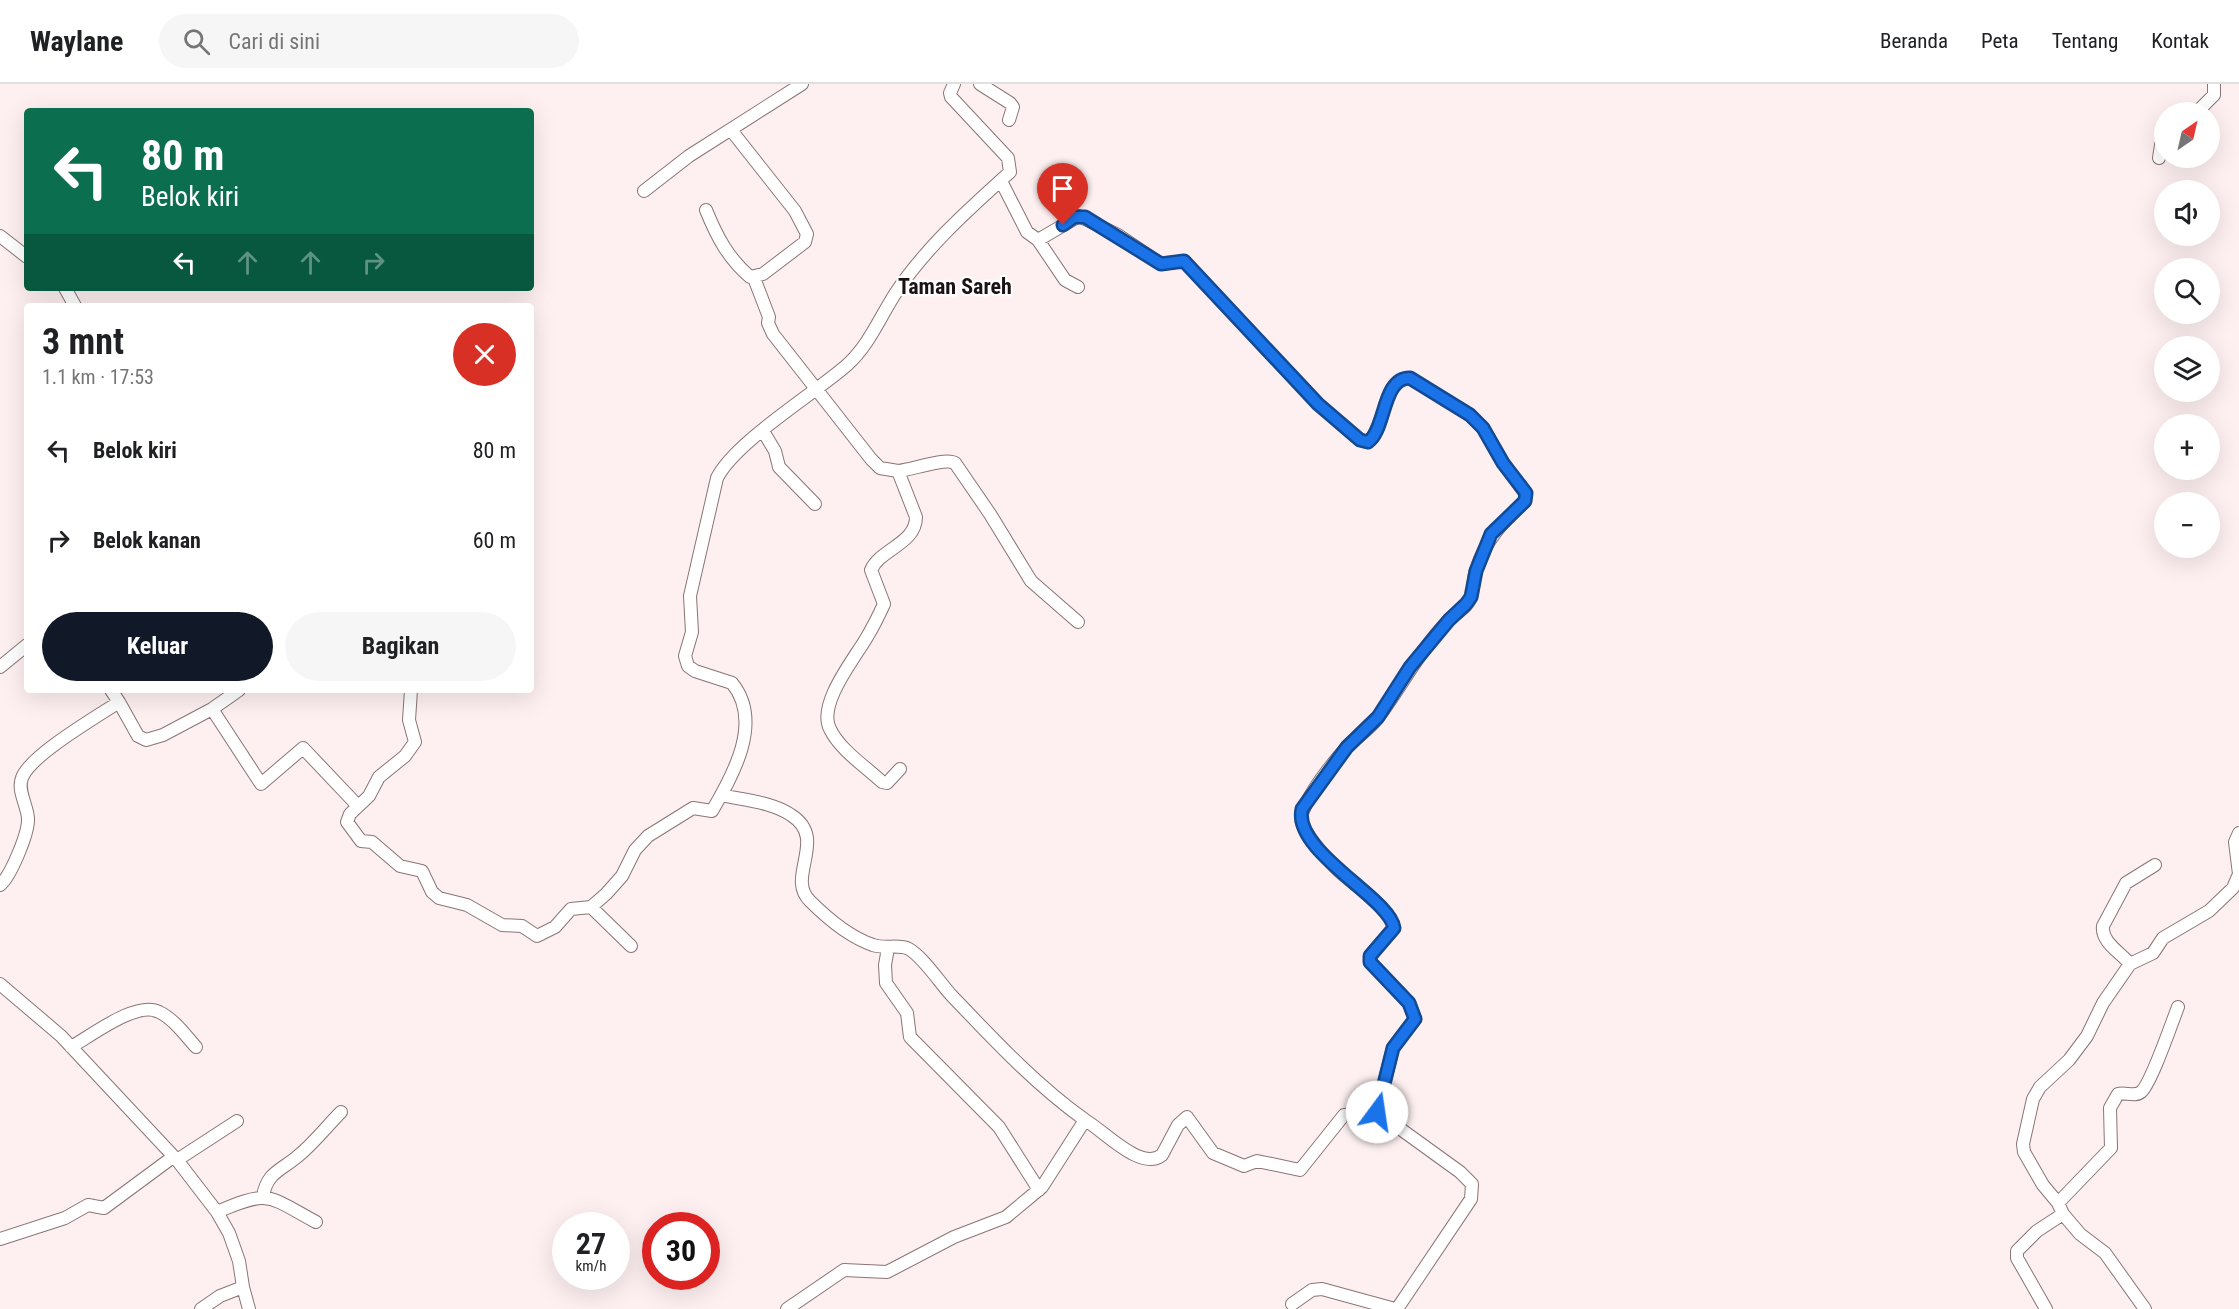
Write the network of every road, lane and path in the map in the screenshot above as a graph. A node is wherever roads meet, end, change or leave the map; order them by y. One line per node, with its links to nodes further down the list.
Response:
1 (802, 84): 7 (street)
2 (954, 84): 8 (street)
3 (980, 84): 6 (street)
4 (2214, 84): 5 (street)
5 (2207, 102)
6 (1009, 120)
7 (731, 130): 9 (street); 14 (street)
8 (1001, 181): 12 (street); 16 (street)
9 (644, 191)
10 (706, 210): 14 (street)
11 (0, 236): 13 (street)
12 (1038, 240): 15 (street); 43 (street)
13 (24, 255)
14 (754, 278): 16 (street)
15 (1078, 287)
16 (816, 390): 17 (street); 18 (street)
17 (764, 431): 19 (street); 29 (street)
18 (898, 471): 20 (street); 28 (street)
19 (815, 504)
20 (1078, 622)
21 (24, 647): 22 (street)
22 (0, 667)
23 (113, 693): 26 (street)
24 (235, 693): 27 (street)
25 (411, 693): 30 (street)
26 (119, 702): 27 (street); 33 (street)
27 (212, 709): 30 (street)
28 (900, 769)
29 (721, 795): 34 (street); 36 (street)
30 (358, 806): 34 (street)
31 (2239, 833): 37 (street)
32 (2155, 866): 37 (street)
33 (0, 885)
34 (591, 907): 35 (street)
35 (631, 946)
36 (888, 948): 44 (street); 47 (street)
37 (2130, 963): 49 (street)
38 (0, 984): 40 (street)
39 (2178, 1006): 49 (street)
40 (71, 1047): 41 (street); 46 (street)
41 (196, 1047)
42 (341, 1112): 48 (street)
43 (1377, 1112): 44 (street); 58 (street)
44 (1085, 1119): 47 (street)
45 (237, 1121): 46 (street)
46 (175, 1159): 50 (street); 52 (street)
47 (1039, 1190): 57 (street)
48 (263, 1196): 50 (street); 51 (street)
49 (2061, 1208): 59 (street); 60 (street)
50 (217, 1212): 53 (street)
51 (316, 1222)
52 (0, 1239)
53 (243, 1287): 55 (street); 56 (street)
54 (1292, 1304): 58 (street)
55 (201, 1309)
56 (249, 1309)
57 (787, 1309)
58 (1396, 1309)
59 (2046, 1309)
60 (2145, 1309)

